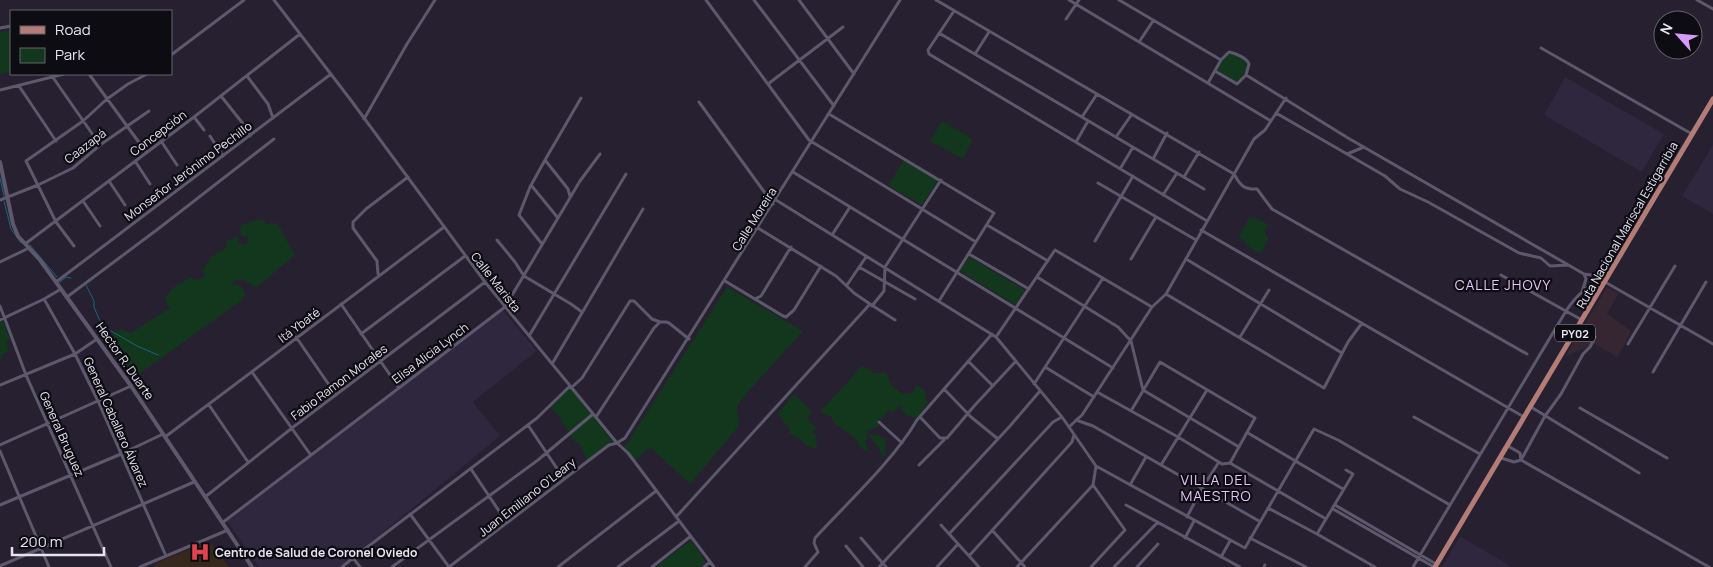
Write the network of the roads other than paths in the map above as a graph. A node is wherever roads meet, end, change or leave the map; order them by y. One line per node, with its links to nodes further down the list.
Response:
1 (244, 0): 25 (street)
2 (274, 0): 21 (street, Calle Marista)
3 (435, 0): 57 (street)
4 (706, 0): 39 (street)
5 (754, 0): 27 (street)
6 (799, 0): 22 (street)
7 (900, 0): 31 (street, Calle Moreira)
8 (936, 0): 15 (street)
9 (1069, 0): 13 (street)
10 (1079, 0): 13 (street)
11 (1119, 0): 17 (street)
12 (1697, 0): 14 (street)
13 (1076, 4): 16 (street); 23 (street)
14 (1713, 9)
15 (954, 11): 19 (street); 20 (street)
16 (1066, 19)
17 (1153, 20): 23 (street); 28 (street)
18 (843, 27): 22 (street)
19 (989, 32): 26 (street); 42 (street)
20 (939, 33): 26 (street); 72 (street)
21 (300, 34): 30 (street, Calle Marista); 37 (street, Concepción)
22 (828, 39): 27 (street); 31 (street)
23 (1139, 42): 38 (street)
24 (1540, 48): 64 (street)
25 (172, 54)
26 (975, 54): 55 (street)
27 (800, 60): 39 (street); 49 (street)
28 (1221, 60): 29 (street); 35 (street)
29 (1215, 71): 35 (street); 38 (street)
30 (330, 74): 56 (street, Monseñor Jerónimo Pechillo); 57 (street, Calle Marista)
31 (854, 74): 49 (street, Calle Moreira)
32 (58, 75): 36 (street)
33 (90, 75): 46 (street)
34 (145, 75): 46 (street)
35 (1246, 75): 45 (street)
36 (52, 76): 40 (street); 59 (street)
37 (246, 76): 43 (street, Concepción); 56 (street)
38 (1208, 83): 60 (street)
39 (768, 84): 71 (street)
40 (19, 86): 41 (street); 69 (street)
41 (0, 90)
42 (1096, 94): 53 (street); 55 (street)
43 (221, 96): 54 (street, Concepción); 66 (street)
44 (580, 98): 82 (street)
45 (1286, 98): 51 (street); 74 (street)
46 (107, 99): 59 (street); 61 (street)
47 (1713, 99): 64 (main road, Ruta Nacional Mariscal Estigarribia / PY02)
48 (699, 102): 108 (street)
49 (834, 106): 52 (street, Calle Moreira)
50 (149, 111): 61 (street, Caazapá)
51 (1276, 113): 60 (street); 79 (street)
52 (829, 114): 71 (street, Calle Moreira); 94 (street)
53 (1132, 114): 63 (street); 67 (street)
54 (194, 117): 62 (street); 70 (street, Concepción)
55 (1082, 117): 58 (street)
56 (272, 118): 66 (street, Monseñor Jerónimo Pechillo)
57 (364, 119): 92 (street, Calle Marista)
58 (1088, 120): 67 (street); 72 (street)
59 (83, 121): 69 (street); 73 (street)
60 (1271, 121): 90 (street)
61 (127, 127): 73 (street, Caazapá); 76 (street)
62 (204, 130)
63 (1167, 133): 77 (street); 81 (street)
64 (1692, 134): 152 (main road, Ruta Nacional Mariscal Estigarribia / PY02)
65 (210, 136): 80 (street)
66 (250, 136): 80 (street, Monseñor Jerónimo Pechillo)
67 (1116, 137): 75 (street)
68 (274, 139): 165 (street)
69 (56, 141): 98 (street)
70 (161, 141): 76 (street, Concepción); 85 (street)
71 (812, 142): 87 (street, Calle Moreira); 111 (street)
72 (1076, 142): 86 (street)
73 (100, 145): 98 (street, Caazapá)
74 (1365, 146): 79 (street); 140 (street)
75 (1133, 147): 81 (street); 86 (street)
76 (146, 152): 83 (street, Concepción)
77 (1199, 152): 90 (street); 93 (street)
78 (600, 154): 102 (street, Elisa Alicia Lynch)
79 (1347, 154): 140 (street)
80 (223, 156): 154 (street, Monseñor Jerónimo Pechillo)
81 (1152, 158): 88 (street)
82 (545, 160): 99 (street); 102 (street)
83 (135, 161): 95 (street, Concepción); 97 (street)
84 (0, 162): 104 (street, Hector R. Duarte)
85 (177, 165)
86 (1120, 168): 91 (street)
87 (793, 172): 106 (street, Calle Moreira); 110 (street)
88 (1177, 173): 93 (street); 101 (street)
89 (626, 174): 163 (street)
90 (1234, 174): 115 (street); 203 (street)
91 (1132, 176): 101 (street); 103 (street)
92 (408, 177): 119 (street, Calle Marista); 146 (street)
93 (1184, 177): 100 (street)
94 (941, 180): 111 (street); 117 (street)
95 (109, 181): 107 (street, Concepción); 109 (street)
96 (1098, 183): 103 (street)
97 (150, 184)
98 (38, 185): 104 (street, Caazapá); 116 (street)
99 (531, 185): 114 (street); 129 (street)
100 (1204, 189)
101 (1164, 195): 115 (street)
102 (571, 196): 114 (street, Elisa Alicia Lynch)
103 (1121, 196): 113 (street); 126 (street)
104 (7, 197): 105 (street, Caazapá); 128 (street, Hector R. Duarte)
105 (0, 200)
106 (776, 200): 108 (street, Calle Moreira); 122 (street)
107 (83, 201): 116 (street, Concepción); 118 (street)
108 (773, 204): 120 (street, Calle Moreira)
109 (125, 205)
110 (850, 207): 122 (street); 123 (street)
111 (922, 208): 123 (street); 127 (street)
112 (643, 209): 180 (street)
113 (1156, 216): 125 (street); 136 (street)
114 (558, 218): 129 (street, Elisa Alicia Lynch)
115 (1206, 221): 121 (street)
116 (56, 222): 128 (street, Concepción); 130 (street)
117 (987, 225): 127 (street); 138 (street)
118 (100, 226)
119 (444, 227): 134 (street, Calle Marista); 146 (street, Itá Ybaté)
120 (758, 228): 131 (street); 153 (street, Calle Moreira)
121 (1201, 230): 125 (street); 186 (street)
122 (832, 235): 135 (street)
123 (902, 239): 144 (street); 145 (street)
124 (497, 240): 149 (street)
125 (1196, 240): 137 (street)
126 (1095, 241)
127 (976, 242): 133 (street)
128 (25, 244): 132 (street, Hector R. Duarte)
129 (542, 244): 149 (street, Elisa Alicia Lynch)
130 (74, 246)
131 (791, 247): 141 (street); 167 (street)
132 (29, 248): 139 (street); 154 (street, Hector R. Duarte)
133 (969, 254): 145 (street); 160 (street)
134 (465, 256): 155 (street, Calle Marista); 188 (street)
135 (866, 257): 143 (street); 144 (street)
136 (1131, 259)
137 (1186, 259): 164 (street); 171 (street)
138 (1048, 261): 150 (street); 151 (street)
139 (0, 262)
140 (1568, 265): 147 (street)
141 (821, 266): 158 (street); 167 (street)
142 (1675, 266): 177 (street)
143 (859, 267): 156 (street); 158 (street)
144 (885, 267): 156 (street); 169 (street)
145 (957, 272): 169 (street); 178 (street)
146 (378, 274): 170 (street, Itá Ybaté)
147 (1584, 274): 152 (street); 162 (street)
148 (1501, 275): 179 (street)
149 (524, 276): 163 (street); 174 (street, Elisa Alicia Lynch)
150 (1037, 277): 160 (street); 175 (street)
151 (1103, 278): 175 (street); 176 (street)
152 (1606, 279): 162 (street); 177 (street); 184 (main road, Ruta Nacional Mariscal Estigarribia / PY02)
153 (726, 281): 167 (street); 197 (street, Calle Moreira)
154 (56, 282): 159 (street, Hector R. Duarte)
155 (485, 282): 174 (street, Calle Marista); 205 (street, Fabio Ramon Morales)
156 (884, 282): 168 (street); 172 (street)
157 (1706, 282): 187 (street)
158 (847, 285): 172 (street)
159 (61, 289): 165 (street, Hector R. Duarte); 166 (street)
160 (1029, 289): 178 (street)
161 (1269, 290): 171 (street)
162 (1582, 292): 179 (street)
163 (554, 294): 180 (street); 190 (street)
164 (1166, 294): 176 (street); 193 (street)
165 (67, 297): 196 (street, Hector R. Duarte)
166 (44, 299): 181 (street); 202 (street, General Caballero Álvarez)
167 (755, 299)
168 (915, 299)
169 (939, 301): 189 (street)
170 (341, 304): 188 (street); 191 (street, Itá Ybaté)
171 (1261, 304): 193 (street); 201 (street)
172 (871, 305): 183 (street); 298 (street)
173 (0, 306): 181 (street, General Bruguez)
174 (505, 307): 190 (street, Calle Marista); 218 (street, Elisa Alicia Lynch)
175 (1084, 307): 195 (street); 198 (street)
176 (1152, 307): 198 (street)
177 (1650, 307): 187 (street); 199 (street)
178 (1016, 308): 192 (street); 195 (street)
179 (1566, 311): 184 (street); 229 (street)
180 (582, 312): 207 (street)
181 (5, 318): 182 (street); 212 (street, General Bruguez)
182 (0, 320)
183 (895, 320)
184 (1582, 320): 228 (main road, Ruta Nacional Mariscal Estigarribia / PY02)
185 (660, 322): 197 (street); 217 (street); 233 (street)
186 (1362, 323): 201 (street); 229 (street)
187 (1681, 325): 200 (street); 211 (street)
188 (361, 334): 205 (street)
189 (992, 334): 192 (street); 204 (street)
190 (529, 336): 207 (street, Calle Marista)
191 (296, 337): 210 (street, Itá Ybaté); 224 (street)
192 (996, 337): 206 (street)
193 (1240, 337): 201 (street)
194 (1595, 337): 234 (street)
195 (1064, 338): 208 (street); 209 (street)
196 (97, 339): 202 (street); 215 (street, Hector R. Duarte)
197 (689, 339): 252 (street, Calle Moreira)
198 (1131, 342): 209 (street); 220 (street)
199 (1628, 344)
200 (1713, 344)
201 (1342, 353)
202 (75, 354): 212 (street); 226 (street, General Caballero Álvarez)
203 (1527, 354)
204 (968, 361): 216 (street); 219 (street)
205 (381, 362): 218 (street); 224 (street, Fabio Ramon Morales)
206 (1016, 362): 213 (street); 216 (street)
207 (552, 364): 217 (street, Calle Marista)
208 (1045, 367): 213 (street); 225 (street)
209 (1113, 368): 223 (street)
210 (252, 372): 227 (street, Itá Ybaté); 245 (street)
211 (1653, 372)
212 (26, 375): 214 (street); 242 (street, General Bruguez)
213 (1034, 384): 222 (street)
214 (0, 385)
215 (131, 386): 226 (street); 247 (street, Hector R. Duarte)
216 (993, 386): 232 (street)
217 (571, 387): 233 (street, Calle Marista); 243 (street)
218 (399, 388): 260 (street, Elisa Alicia Lynch)
219 (944, 389): 232 (street); 235 (street)
220 (1143, 390): 221 (street); 231 (street); 239 (street)
221 (1207, 390): 239 (street); 246 (street)
222 (1040, 391): 236 (street); 251 (street)
223 (1097, 392): 225 (street); 231 (street)
224 (336, 394): 245 (street, Fabio Ramon Morales)
225 (1094, 396): 240 (street)
226 (98, 401): 242 (street); 259 (street, General Caballero Álvarez)
227 (209, 405): 247 (street, Itá Ybaté); 267 (street)
228 (1531, 407): 234 (street); 238 (main road, Ruta Nacional Mariscal Estigarribia / PY02)
229 (1508, 408): 238 (street); 261 (street)
230 (1580, 408): 264 (street)
231 (1131, 411): 249 (street)
232 (968, 414): 250 (street); 251 (street)
233 (595, 416): 252 (street, Calle Marista); 258 (street)
234 (1545, 416): 265 (street); 275 (street)
235 (920, 417): 250 (street); 253 (street)
236 (1062, 417): 244 (street); 311 (street)
237 (1414, 417): 261 (street)
238 (1525, 417): 255 (main road, Ruta Nacional Mariscal Estigarribia / PY02)
239 (1190, 418): 249 (street); 256 (street)
240 (1076, 420): 244 (street); 262 (street)
241 (879, 422): 253 (street)
242 (48, 424): 254 (street); 276 (street, General Bruguez)
243 (528, 425): 258 (street); 273 (street)
244 (1069, 427): 248 (street)
245 (292, 428): 260 (street); 267 (street, Fabio Ramon Morales)
246 (1248, 433): 256 (street); 266 (street)
247 (164, 435): 259 (street, Itá Ybaté); 278 (street, Hector R. Duarte)
248 (1074, 435): 271 (street); 310 (street)
249 (1178, 437): 268 (street); 272 (street)
250 (944, 439): 270 (street)
251 (998, 439): 330 (street)
252 (617, 443): 277 (street, Juan Emiliano O'Leary); 283 (street, Calle Marista)
253 (902, 444): 346 (street)
254 (0, 445)
255 (1508, 446): 263 (main road, Ruta Nacional Mariscal Estigarribia / PY02); 265 (street)
256 (1239, 447): 269 (street)
257 (0, 450): 286 (street)
258 (546, 453): 277 (street); 285 (street)
259 (121, 454): 276 (street, Itá Ybaté); 288 (street, General Caballero Álvarez)
260 (310, 454): 305 (street, Elisa Alicia Lynch)
261 (1480, 454): 290 (street)
262 (1146, 457): 272 (street); 279 (street)
263 (1501, 458): 265 (street); 297 (main road, Ruta Nacional Mariscal Estigarribia / PY02)
264 (1667, 458)
265 (1521, 460): 361 (street)
266 (1295, 461): 282 (street); 284 (street); 290 (street)
267 (248, 462): 287 (street, Fabio Ramon Morales)
268 (1219, 462): 269 (street); 281 (street)
269 (1230, 463): 284 (street)
270 (919, 465)
271 (1096, 466): 279 (street); 280 (street)
272 (1161, 466): 281 (street)
273 (471, 469): 285 (street); 296 (street)
274 (1346, 470): 282 (street)
275 (1639, 474)
276 (71, 476): 286 (street, Itá Ybaté); 308 (street, General Bruguez)
277 (564, 479): 306 (street, Juan Emiliano O'Leary)
278 (194, 482): 287 (street, Hector R. Duarte); 288 (street)
279 (1130, 484): 299 (street)
280 (1093, 485): 329 (street); 354 (street)
281 (1202, 488): 299 (street); 304 (street)
282 (1343, 489): 292 (street)
283 (656, 491): 298 (street, Calle Marista); 341 (street)
284 (1278, 491): 293 (street); 300 (street)
285 (489, 496): 306 (street); 317 (street)
286 (19, 497): 291 (street, Itá Ybaté); 322 (street)
287 (205, 497): 305 (street, Hector R. Duarte)
288 (143, 504): 308 (street); 323 (street, General Caballero Álvarez)
289 (1126, 504): 303 (street)
290 (1450, 504): 326 (street)
291 (0, 505)
292 (1335, 505): 294 (street); 326 (street)
293 (1268, 508): 304 (street); 312 (street)
294 (1333, 509): 300 (street); 326 (street)
295 (1460, 512): 297 (street)
296 (410, 514): 317 (street); 327 (street)
297 (1466, 516): 332 (main road, Ruta Nacional Mariscal Estigarribia / PY02)
298 (676, 517): 301 (street, Calle Marista)
299 (1187, 517): 302 (street)
300 (1326, 519): 312 (street)
301 (679, 521): 313 (street, Calle Marista); 342 (street)
302 (1194, 521): 315 (street); 318 (street)
303 (1158, 522): 315 (street); 355 (street)
304 (1259, 522): 316 (street)
305 (222, 523): 309 (street, Hector R. Duarte)
306 (507, 524): 340 (street, Juan Emiliano O'Leary)
307 (941, 525): 311 (street)
308 (93, 526): 322 (street); 334 (street, General Bruguez)
309 (228, 530): 323 (street); 336 (street, Hector R. Duarte)
310 (992, 530): 324 (street); 329 (street)
311 (950, 534): 319 (street)
312 (1317, 534): 359 (street)
313 (691, 536): 328 (street, Calle Marista); 343 (street)
314 (860, 538): 330 (street)
315 (1185, 538): 325 (street)
316 (1250, 538): 318 (street); 358 (street)
317 (429, 541): 339 (street); 340 (street)
318 (1230, 541): 325 (street)
319 (958, 544): 324 (street); 350 (street)
320 (1158, 544): 356 (street)
321 (846, 546): 347 (street)
322 (41, 549): 331 (street); 333 (street)
323 (166, 556): 335 (street)
324 (969, 556): 351 (street)
325 (1221, 557): 357 (street)
326 (1420, 557): 332 (street); 360 (street)
327 (353, 558): 337 (street); 338 (street)
328 (710, 562): 344 (street); 345 (street, Calle Marista)
329 (1021, 562): 352 (street); 353 (street)
330 (883, 563): 348 (street); 349 (street)
331 (0, 566)
332 (1435, 566)
333 (49, 567)
334 (111, 567)
335 (140, 567)
336 (252, 567)
337 (342, 567)
338 (360, 567)
339 (392, 567)
340 (449, 567)
341 (558, 567)
342 (618, 567)
343 (652, 567)
344 (704, 567)
345 (714, 567)
346 (805, 567)
347 (864, 567)
348 (879, 567)
349 (886, 567)
350 (937, 567)
351 (979, 567)
352 (1017, 567)
353 (1025, 567)
354 (1091, 567)
355 (1114, 567)
356 (1136, 567)
357 (1240, 567)
358 (1306, 567)
359 (1375, 567)
360 (1413, 567)
361 (1709, 567)

